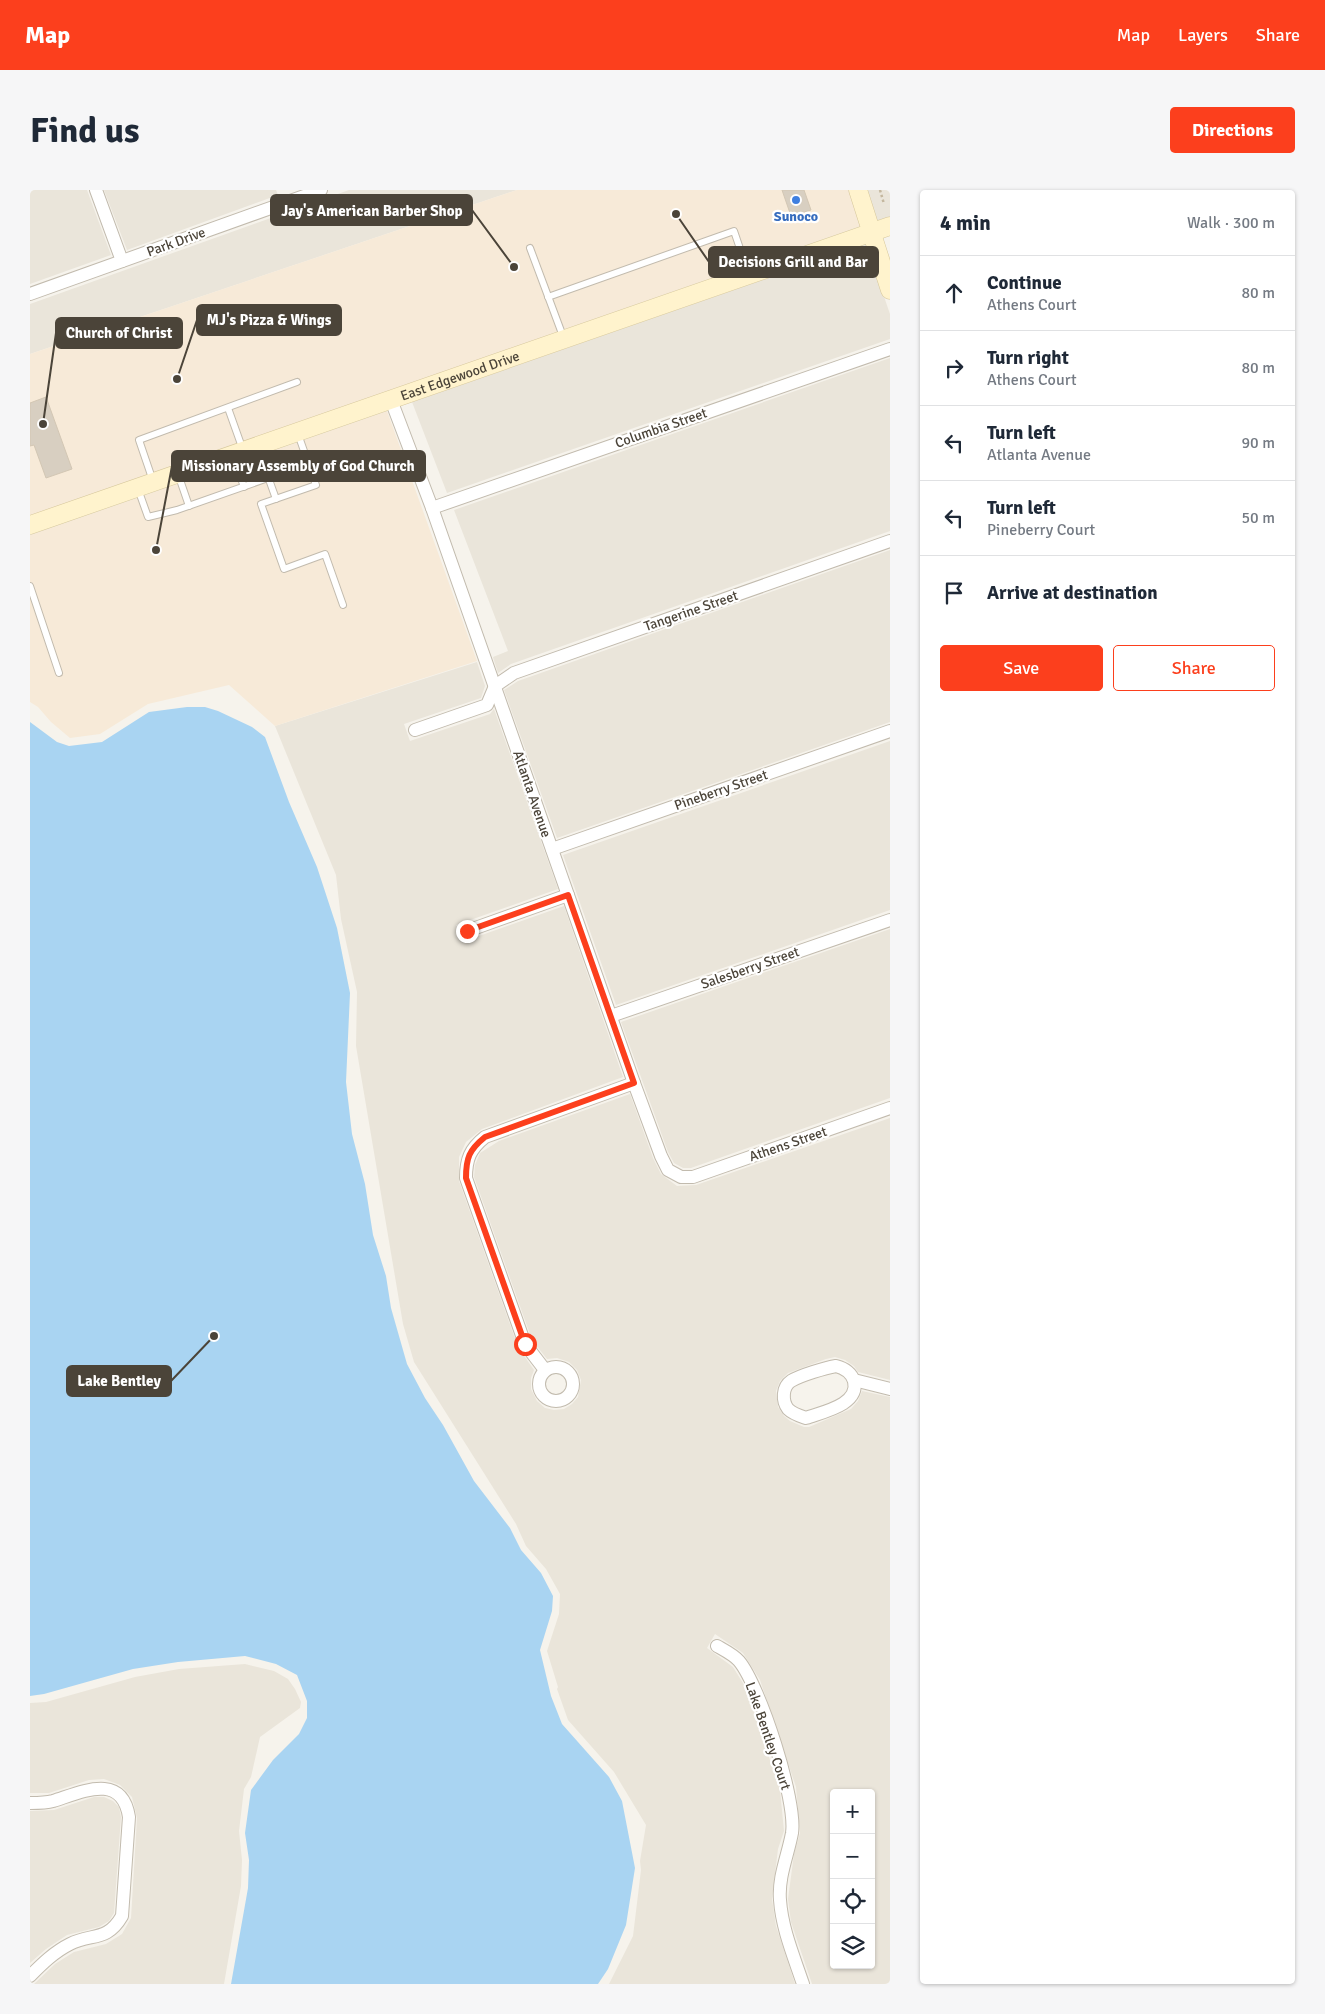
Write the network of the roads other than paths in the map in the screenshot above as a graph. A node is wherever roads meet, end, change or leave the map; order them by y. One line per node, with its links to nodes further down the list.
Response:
1 (96, 190): 8 (street)
2 (321, 190): 4 (street, Park Drive)
3 (858, 190): 6 (street)
4 (286, 196): 8 (street, Park Drive)
5 (890, 226): 6 (street, East Edgewood Drive)
6 (872, 232): 9 (street, East Edgewood Drive); 10 (street)
7 (530, 248): 12 (lane)
8 (122, 261): 11 (street, Park Drive)
9 (749, 275): 12 (lane); 13 (street, East Edgewood Drive)
10 (890, 290)
11 (30, 294)
12 (548, 297): 13 (lane)
13 (564, 340): 16 (street, East Edgewood Drive)
14 (890, 349): 26 (street, Columbia Street)
15 (297, 382): 17 (lane)
16 (391, 400): 18 (street, East Edgewood Drive); 26 (street, Atlanta Avenue)
17 (228, 408): 19 (lane); 22 (lane)
18 (297, 432): 19 (street, East Edgewood Drive); 24 (lane)
19 (244, 451): 20 (street, East Edgewood Drive); 21 (lane); 23 (lane)
20 (178, 474): 22 (street, East Edgewood Drive); 25 (lane)
21 (268, 478): 23 (lane); 24 (lane)
22 (145, 485): 25 (lane); 27 (street, East Edgewood Drive)
23 (244, 487): 25 (lane)
24 (276, 499): 30 (lane)
25 (189, 506)
26 (432, 508): 32 (street, Atlanta Avenue)
27 (30, 525)
28 (890, 541): 32 (street, Tangerine Street)
29 (30, 586): 31 (lane)
30 (343, 605)
31 (59, 673)
32 (494, 686): 33 (street); 35 (street, Atlanta Avenue)
33 (415, 730)
34 (890, 731): 35 (street, Pineberry Street)
35 (552, 850): 36 (street, Atlanta Avenue)
36 (568, 895): 38 (street); 39 (street, Atlanta Avenue)
37 (890, 920): 39 (street, Salesberry Street)
38 (467, 931)
39 (611, 1016): 40 (street, Atlanta Avenue)
40 (634, 1083): 42 (street, Atlanta Avenue); 43 (street)
41 (890, 1108): 42 (street, Athens Street)
42 (685, 1177)
43 (545, 1370)
44 (854, 1380): 44 (street); 45 (street)
45 (890, 1389)
46 (718, 1646): 49 (street, Lake Bentley Court)
47 (30, 1802): 48 (street)
48 (30, 1976)
49 (803, 1984)

